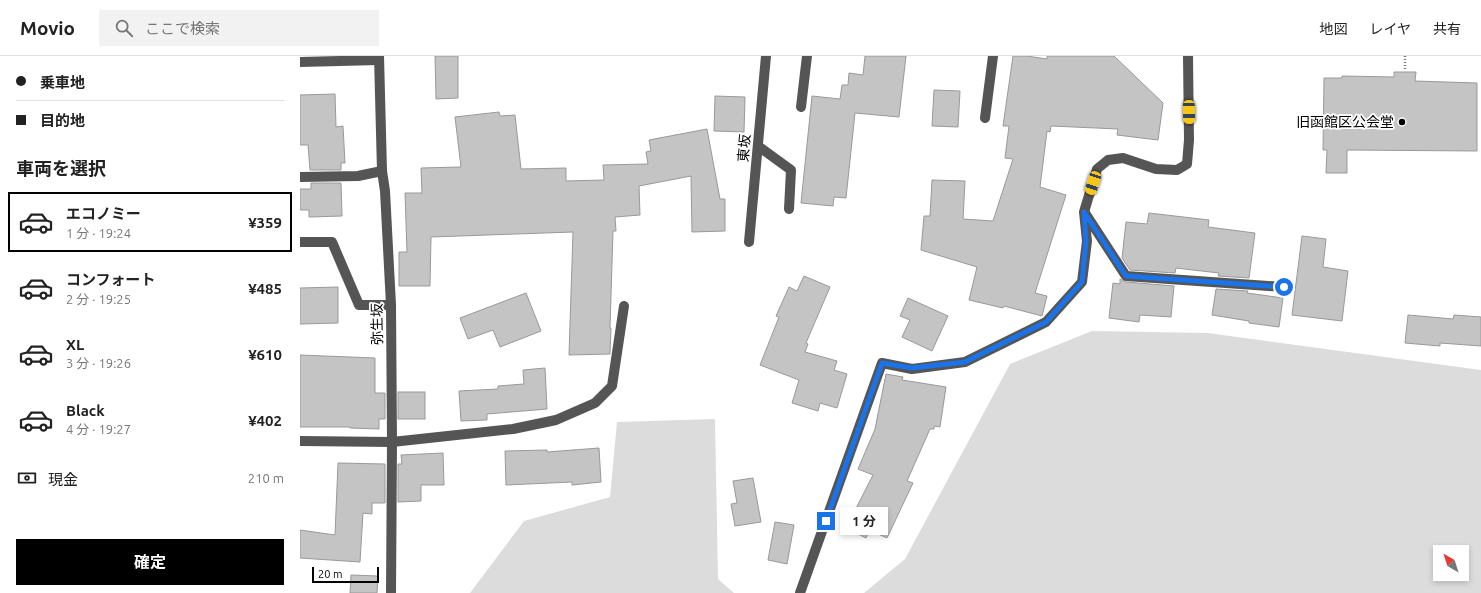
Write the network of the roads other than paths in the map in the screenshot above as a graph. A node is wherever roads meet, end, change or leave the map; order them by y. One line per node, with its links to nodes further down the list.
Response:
1 (766, 56): 9 (street, 東坂)
2 (807, 56): 7 (street)
3 (993, 56): 8 (street)
4 (1188, 56): 13 (street)
5 (379, 58): 6 (street); 10 (street, 弥生坂)
6 (300, 62)
7 (801, 107)
8 (985, 118)
9 (758, 146): 12 (street); 15 (street, 東坂)
10 (382, 171): 11 (street); 17 (street, 弥生坂)
11 (300, 177)
12 (789, 209)
13 (1084, 212): 16 (street); 22 (street)
14 (300, 242): 17 (street)
15 (749, 242)
16 (1284, 287)
17 (391, 305): 20 (street, 弥生坂)
18 (624, 306): 20 (street)
19 (300, 441): 20 (street)
20 (392, 442): 21 (street, 弥生坂)
21 (391, 593)
22 (800, 593)

